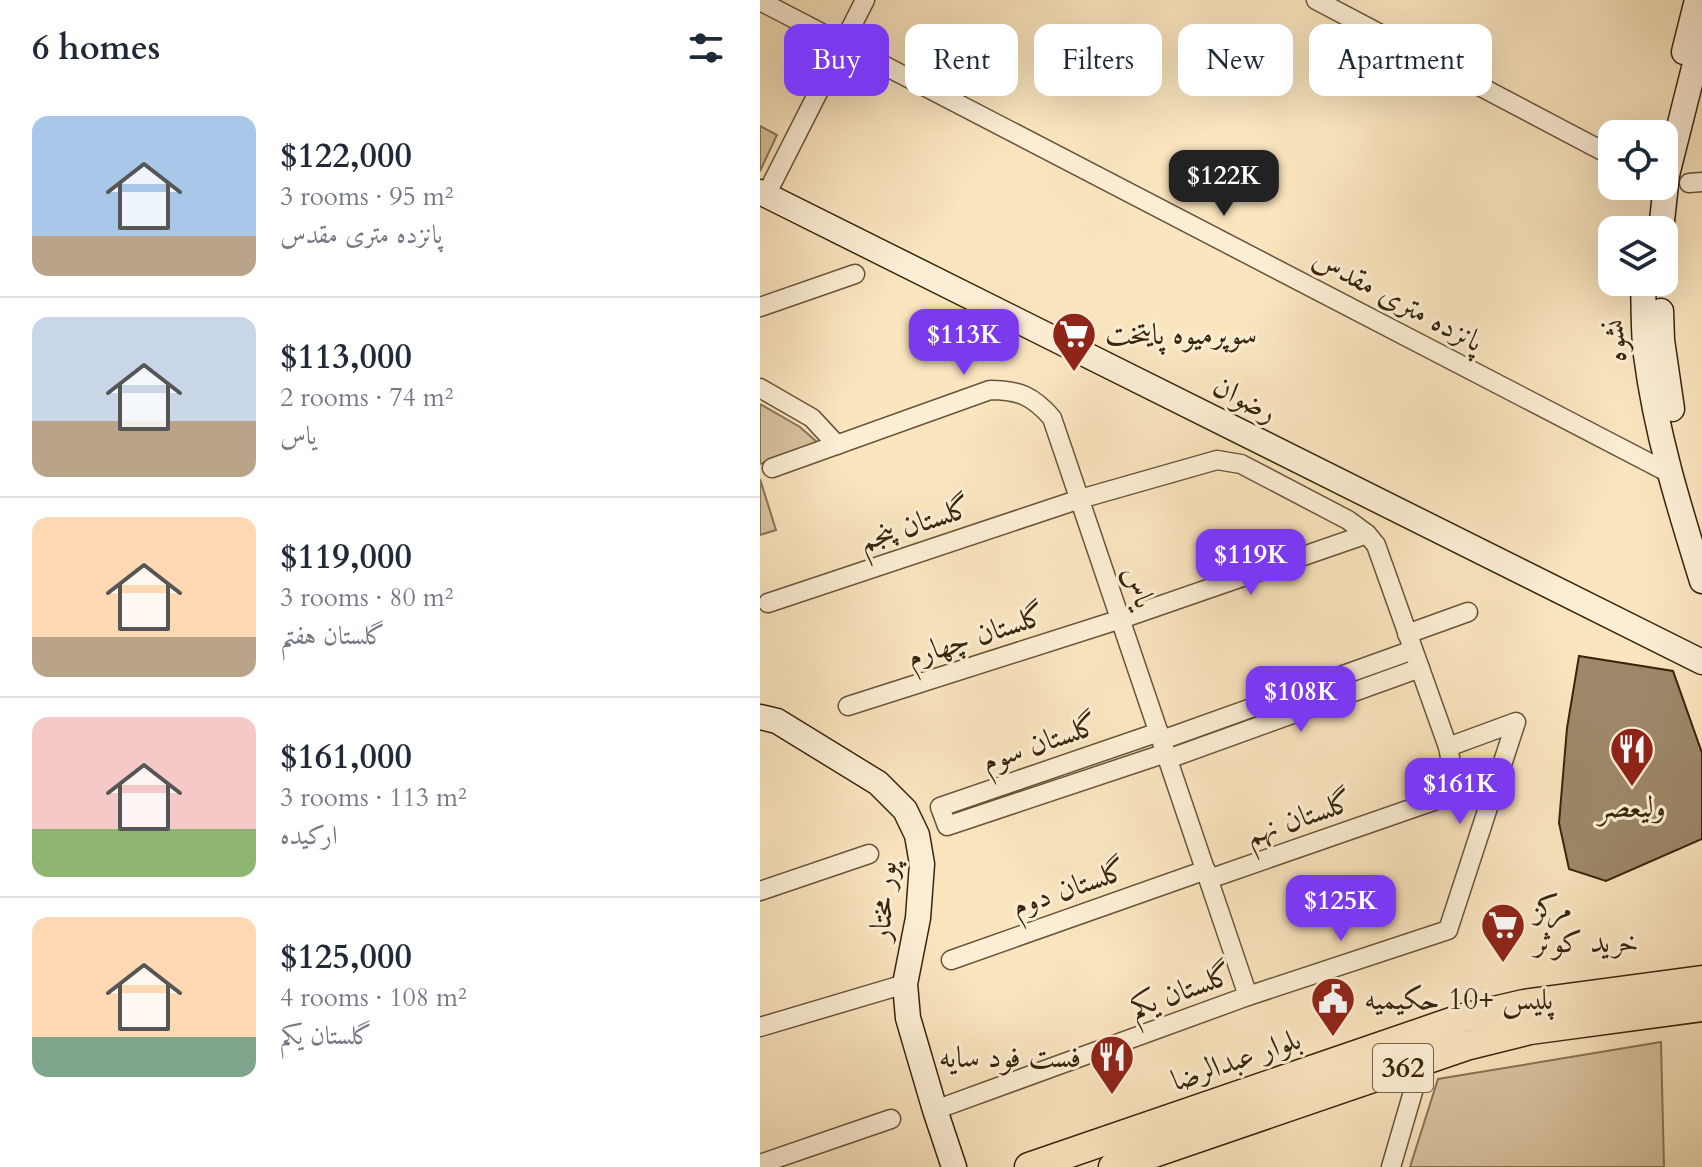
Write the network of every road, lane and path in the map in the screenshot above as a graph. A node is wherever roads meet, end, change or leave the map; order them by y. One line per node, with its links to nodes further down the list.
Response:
1 (865, 0): 6 (street)
2 (1316, 0): 11 (street)
3 (1697, 0): 10 (main road)
4 (760, 1): 5 (street, پانزده متری مقدس)
5 (805, 24)
6 (853, 24)
7 (1702, 36): 12 (main road)
8 (889, 67): 21 (street, پانزده متری مقدس)
9 (815, 96): 13 (street)
10 (1666, 120)
11 (1598, 149)
12 (1678, 164)
13 (763, 193): 30 (main road, رضوان)
14 (855, 274): 17 (street)
15 (1644, 296): 21 (main road, نشوه)
16 (1660, 296): 21 (main road, نشوه)
17 (760, 307)
18 (760, 388): 19 (street)
19 (837, 445): 20 (street, یاس); 22 (street, یاس)
20 (772, 468)
21 (1677, 472): 23 (main road, نشوه); 25 (main road, نشوه)
22 (1080, 499): 24 (street, گلستان پنجم); 26 (street, گلستان پنجم); 28 (street, یاس)
23 (1702, 528)
24 (1367, 534): 28 (street, گلستان چهارم); 29 (street)
25 (1702, 581)
26 (768, 603)
27 (1468, 612): 29 (street)
28 (1121, 619): 32 (street, گلستان چهارم); 34 (street, یاس)
29 (1410, 642): 31 (street); 34 (street)
30 (1702, 662)
31 (1420, 668): 34 (street); 35 (street)
32 (848, 706)
33 (760, 717): 41 (main road, پور مختار)
34 (1164, 746): 34 (street, گلستان سوم); 37 (street, یاس)
35 (1448, 747): 37 (street, گلستان نهم); 42 (street, گلستان یکم)
36 (869, 854): 38 (street)
37 (1207, 874): 39 (street, گلستان دوم); 42 (street, یاس)
38 (760, 891)
39 (951, 960)
40 (1702, 980): 43 (main road, بلوار عبدالرضا / 362)
41 (905, 984): 45 (street); 47 (main road, پور مختار)
42 (1248, 996): 47 (street, گلستان یکم)
43 (1665, 998): 44 (main road, بلوار عبدالرضا / 362); 46 (main road, بلوار عبدالرضا / 362); 51 (main road, بلوار عبدالرضا / 362)
44 (1702, 1007)
45 (760, 1027)
46 (1422, 1061): 52 (main road, بلوار عبدالرضا / 362); 53 (street)
47 (935, 1110): 50 (main road, پور مختار)
48 (891, 1119): 49 (street)
49 (760, 1164)
50 (954, 1167)
51 (1029, 1167)
52 (1113, 1167)
53 (1391, 1167)

